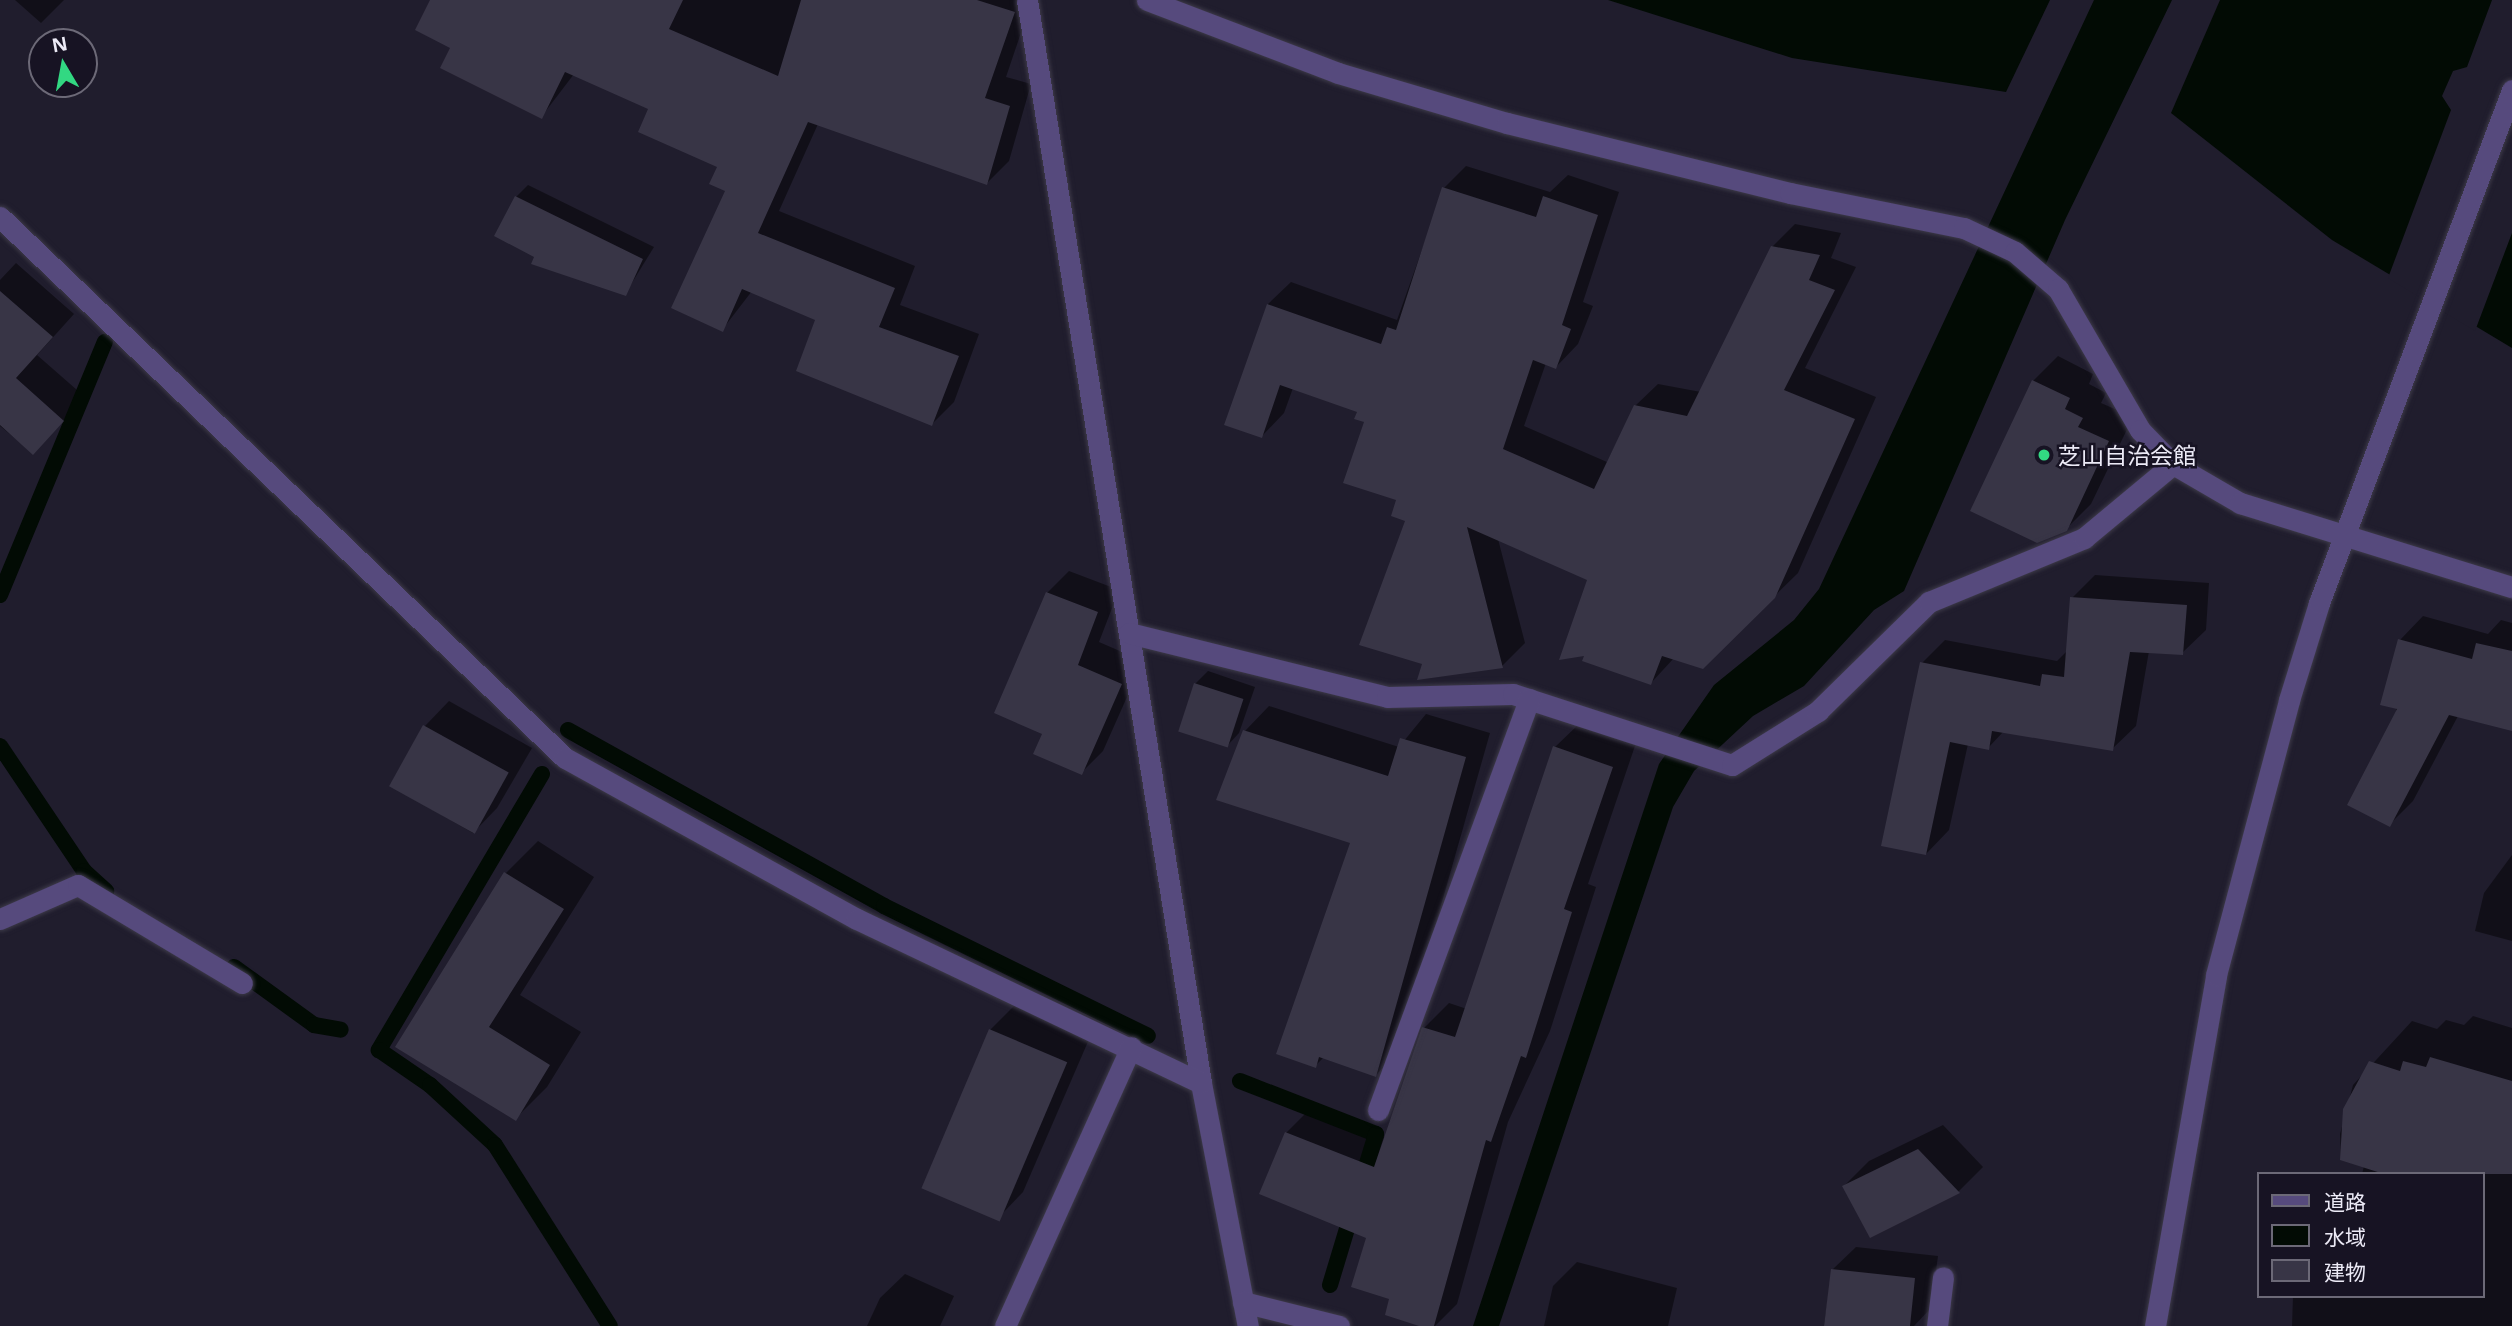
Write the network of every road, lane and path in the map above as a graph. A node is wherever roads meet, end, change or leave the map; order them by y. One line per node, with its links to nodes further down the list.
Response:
1 (1027, 0): 8 (street)
2 (1147, 0): 5 (street)
3 (2512, 90): 6 (street)
4 (0, 217): 12 (street)
5 (2173, 464): 6 (street); 9 (street)
6 (2348, 538): 7 (street); 21 (street)
7 (2512, 587)
8 (1129, 633): 9 (street); 13 (street)
9 (1530, 699): 14 (street)
10 (0, 919): 11 (street)
11 (242, 983)
12 (1131, 1047): 13 (street); 17 (street)
13 (1201, 1083): 16 (street)
14 (1378, 1110)
15 (1943, 1277): 20 (street)
16 (1243, 1302): 18 (street); 19 (street)
17 (1005, 1326)
18 (1248, 1326)
19 (1339, 1326)
20 (1937, 1326)
21 (2155, 1326)

